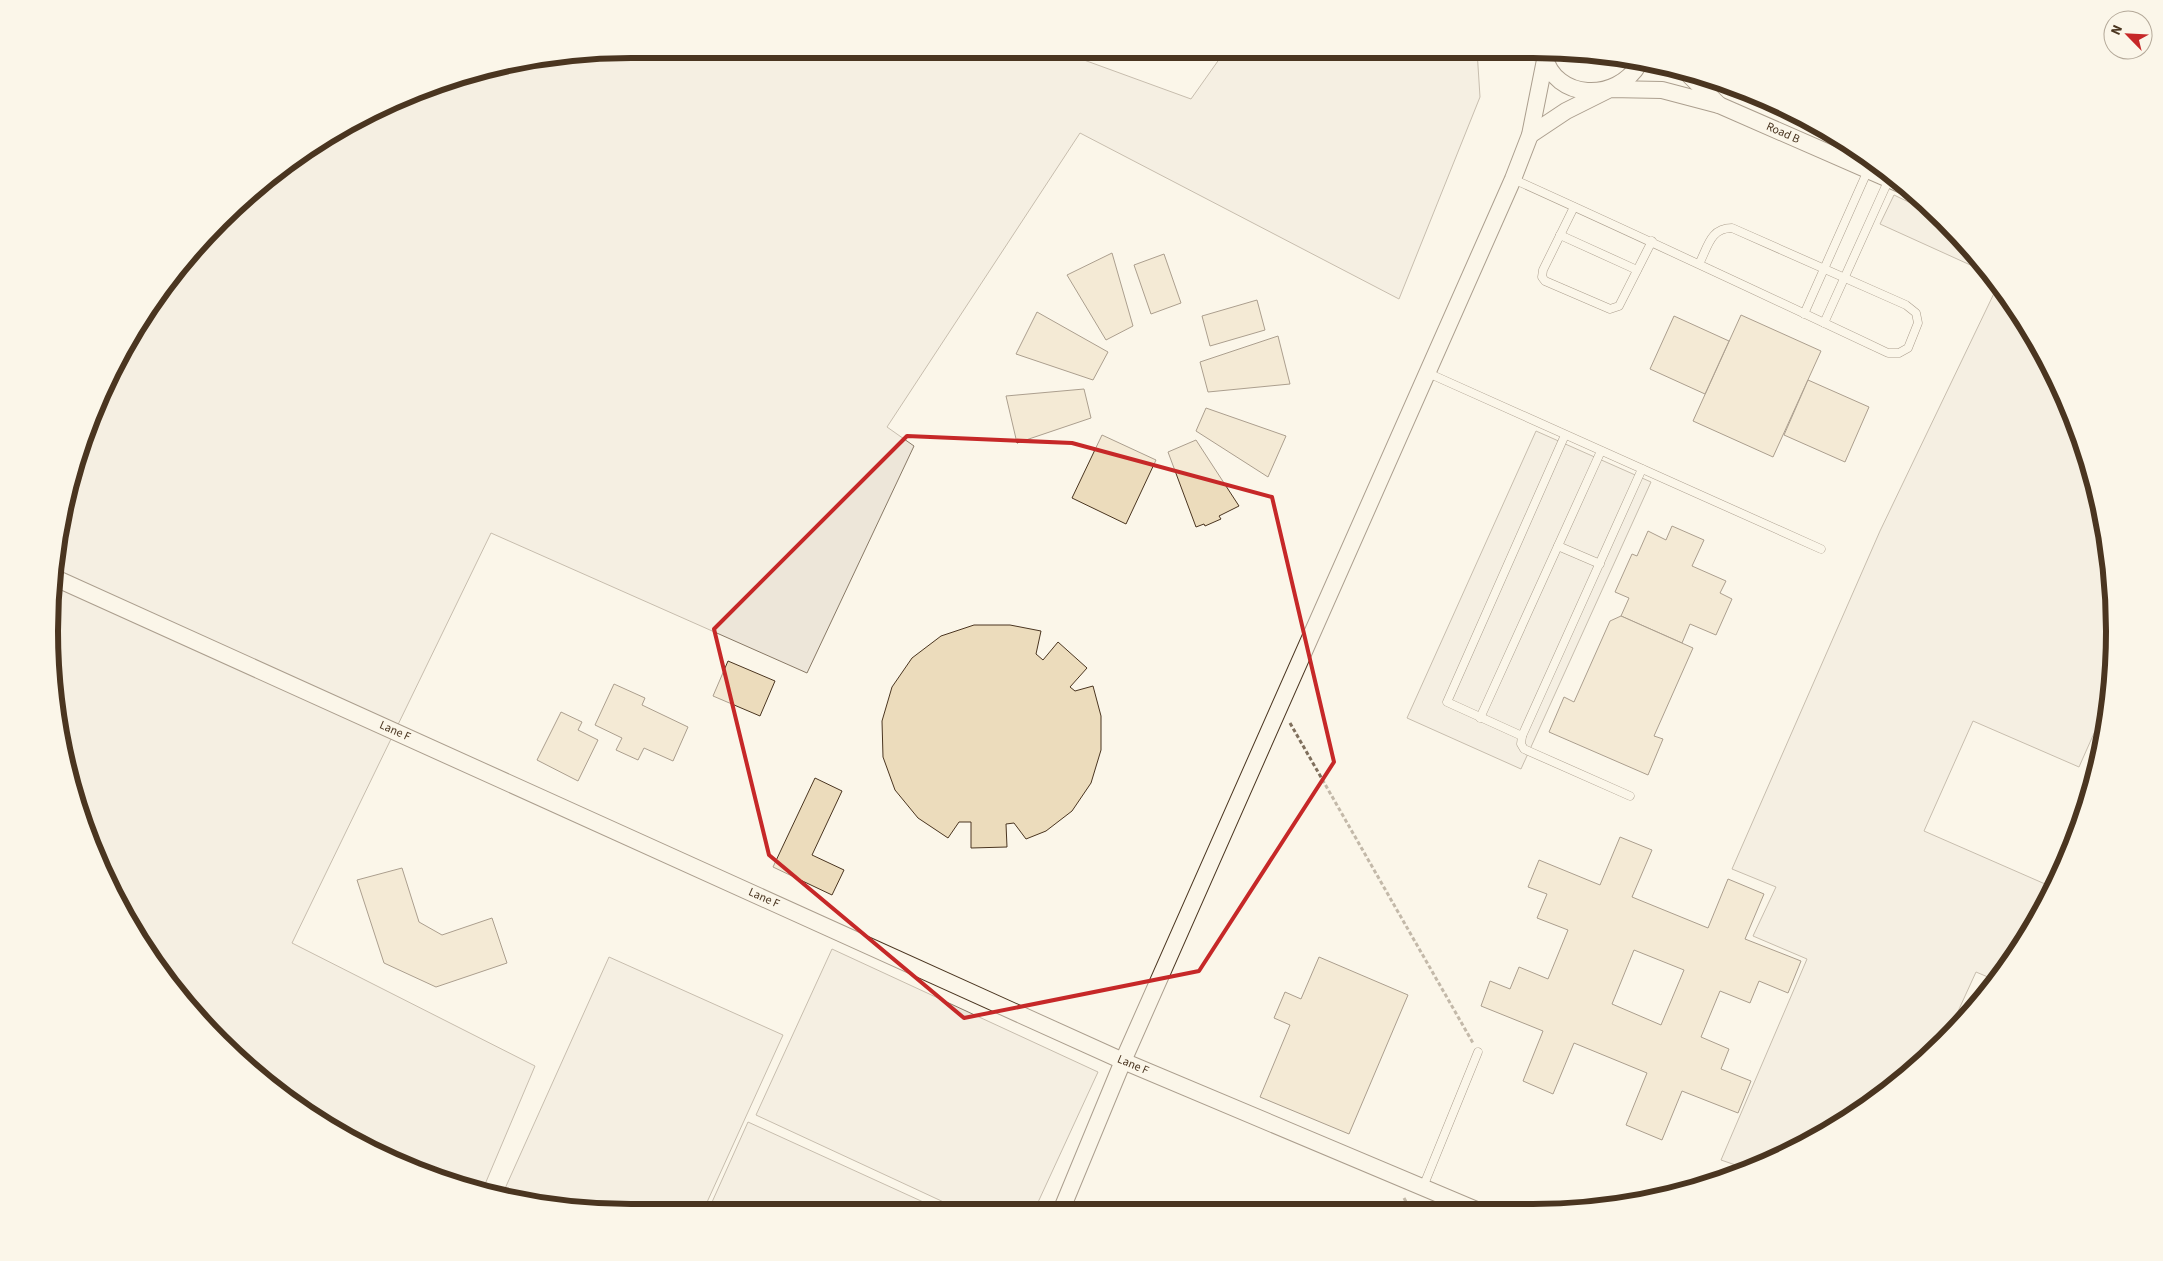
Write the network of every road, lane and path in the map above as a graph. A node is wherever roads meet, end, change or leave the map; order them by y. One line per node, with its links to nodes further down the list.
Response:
1 (1543, 58): 7 (street)
2 (1546, 58): 5 (street)
3 (1636, 68): 5 (street)
4 (1708, 85): 6 (street)
5 (1610, 89): 6 (street); 7 (street)
6 (1719, 105): 8 (street, Road B)
7 (1530, 135): 10 (street)
8 (1868, 170): 9 (street, Road B); 16 (lane)
9 (1880, 175)
10 (1514, 179): 12 (lane); 21 (street)
11 (1893, 186): 18 (lane)
12 (1574, 207): 13 (lane); 14 (lane)
13 (1560, 235): 17 (lane); 17 (lane)
14 (1652, 241): 15 (lane); 17 (lane)
15 (1699, 264): 16 (lane); 19 (lane)
16 (1824, 268): 18 (lane); 19 (lane)
17 (1637, 270)
18 (1845, 278): 20 (lane); 20 (lane)
19 (1804, 314): 20 (lane)
20 (1824, 323)
21 (1428, 373): 22 (lane); 29 (street)
22 (1565, 435): 23 (lane); 30 (lane)
23 (1601, 451): 24 (lane); 25 (lane)
24 (1642, 469): 26 (lane); 27 (lane)
25 (1558, 546): 27 (lane); 30 (lane)
26 (1821, 549)
27 (1600, 564): 31 (lane)
28 (60, 579): 34 (street, Lane F)
29 (1281, 706): 33 (path); 34 (street)
30 (1480, 718): 31 (lane)
31 (1522, 736): 32 (lane)
32 (1630, 796)
33 (1478, 1052): 35 (lane)
34 (1123, 1061): 35 (street, Lane F); 36 (street)
35 (1423, 1187): 37 (street, Lane F)
36 (1064, 1204)
37 (1463, 1204)

